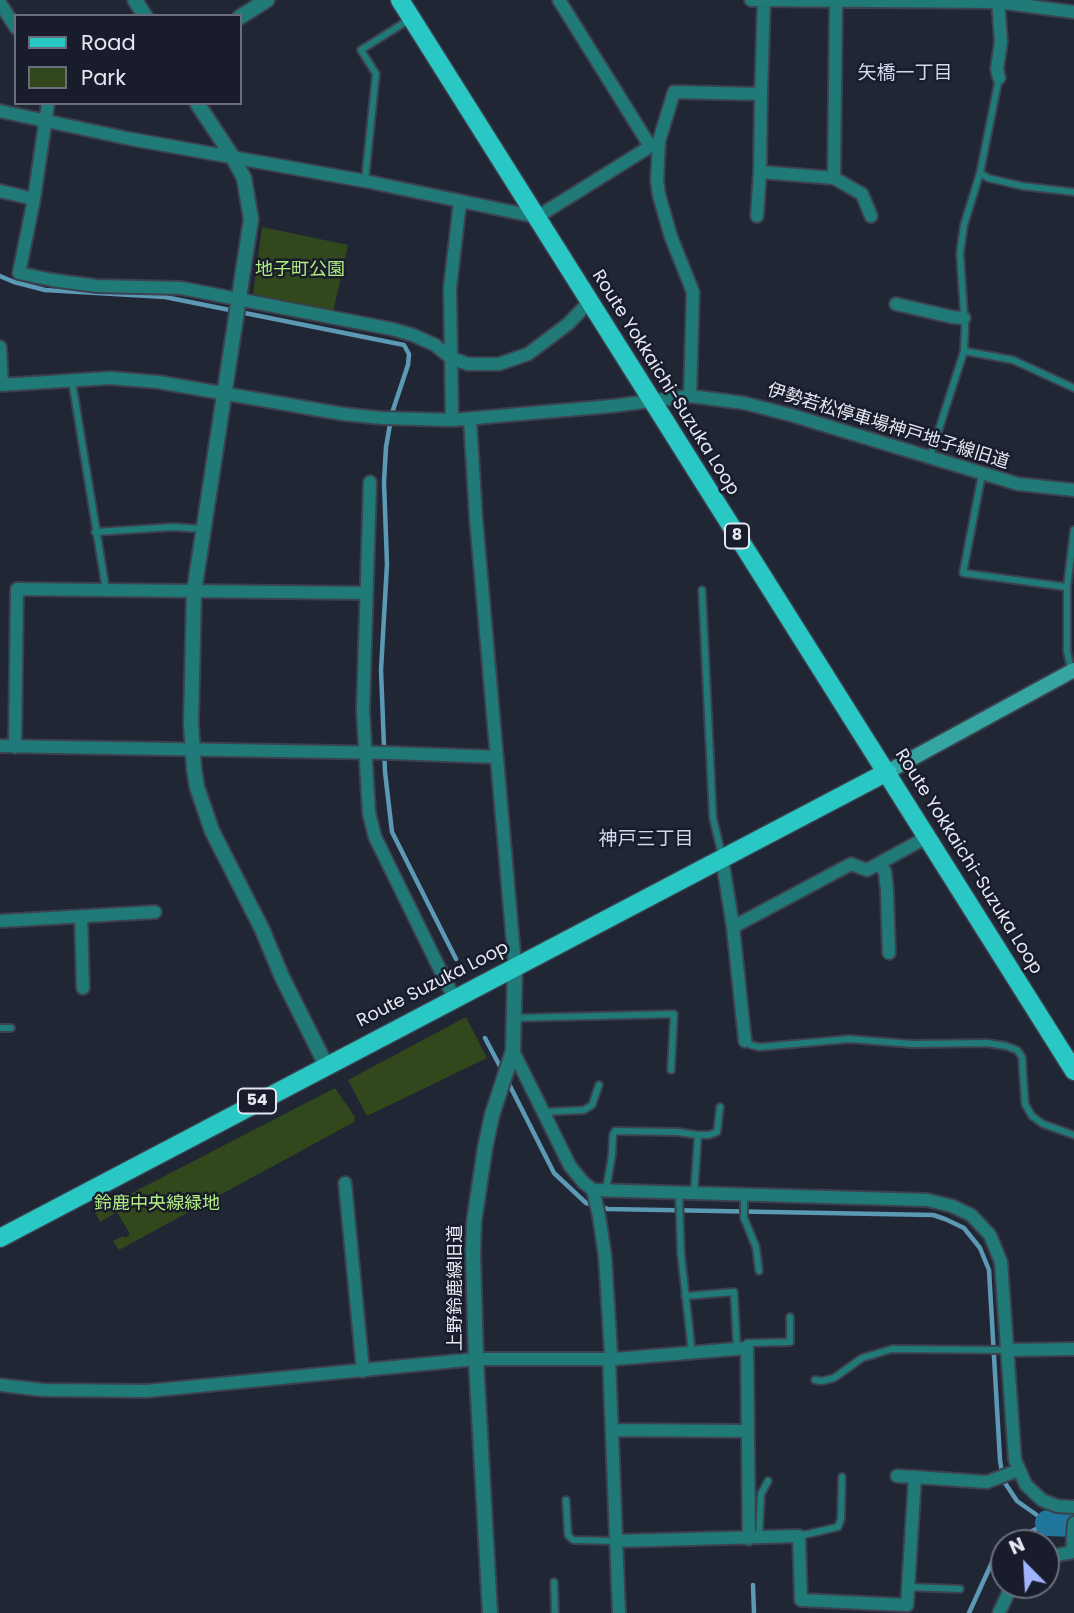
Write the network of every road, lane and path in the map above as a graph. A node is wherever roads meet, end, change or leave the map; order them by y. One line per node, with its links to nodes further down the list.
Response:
1 (267, 0): 10 (street)
2 (400, 0): 11 (main road, Route Yokkaichi-Suzuka Loop / 8)
3 (559, 0): 19 (street)
4 (751, 0): 5 (street)
5 (764, 0): 6 (street); 14 (street)
6 (836, 1): 7 (street); 23 (street)
7 (998, 1): 9 (street); 13 (street)
8 (0, 3): 12 (street)
9 (1074, 12)
10 (242, 16)
11 (412, 18): 24 (lane); 31 (main road, Route Yokkaichi-Suzuka Loop / 8)
12 (14, 25)
13 (999, 78): 22 (lane)
14 (761, 94): 19 (street); 21 (street)
15 (48, 105): 18 (street)
16 (198, 105): 20 (street)
17 (0, 111): 18 (street)
18 (47, 122): 20 (street); 27 (street)
19 (654, 143): 31 (street); 43 (street)
20 (232, 156): 24 (street); 32 (street)
21 (760, 172): 23 (street); 29 (street)
22 (979, 173): 26 (lane); 35 (lane)
23 (834, 178): 30 (street)
24 (365, 181): 28 (street)
25 (0, 191): 27 (street)
26 (1074, 192)
27 (34, 199): 32 (street)
28 (460, 202): 31 (street); 38 (street)
29 (757, 216)
30 (871, 216)
31 (537, 217): 33 (main road, Route Yokkaichi-Suzuka Loop / 8)
32 (239, 301): 38 (street); 42 (street)
33 (589, 302): 38 (street); 44 (main road, Route Yokkaichi-Suzuka Loop / 8)
34 (896, 304): 35 (street)
35 (964, 318): 37 (lane)
36 (0, 347): 40 (street)
37 (964, 351): 41 (lane); 47 (lane)
38 (451, 358): 45 (street)
39 (72, 381): 40 (street, 伊勢若松停車場神戸地子線旧道); 42 (street, 伊勢若松停車場神戸地子線旧道); 53 (lane)
40 (1, 385)
41 (1074, 388)
42 (224, 393): 45 (street, 伊勢若松停車場神戸地子線旧道); 51 (street)
43 (690, 396): 44 (street, 伊勢若松停車場神戸地子線旧道); 47 (street, 伊勢若松停車場神戸地子線旧道)
44 (651, 401): 46 (street, 伊勢若松停車場神戸地子線旧道); 65 (main road, Route Yokkaichi-Suzuka Loop / 8)
45 (452, 420): 46 (street, 伊勢若松停車場神戸地子線旧道)
46 (470, 420): 64 (street)
47 (930, 457): 48 (street, 伊勢若松停車場神戸地子線旧道)
48 (982, 474): 50 (street, 伊勢若松停車場神戸地子線旧道); 54 (lane)
49 (370, 482): 58 (street)
50 (1074, 490)
51 (204, 529): 53 (lane); 57 (street)
52 (1074, 530): 54 (lane)
53 (95, 532): 55 (lane)
54 (1067, 587): 59 (lane)
55 (106, 590): 57 (street); 61 (street)
56 (702, 590): 67 (lane)
57 (194, 592): 58 (street); 62 (street)
58 (365, 593): 63 (street)
59 (1073, 673): 65 (main road)
60 (0, 746): 61 (street)
61 (15, 747): 62 (street)
62 (192, 750): 63 (street); 82 (street)
63 (369, 753): 64 (street); 76 (street)
64 (497, 757): 74 (street)
65 (887, 772): 66 (main road, Route Yokkaichi-Suzuka Loop / 8); 67 (main road, Route Suzuka Loop / 54)
66 (927, 837): 68 (street); 84 (main road, Route Yokkaichi-Suzuka Loop / 8)
67 (722, 858): 72 (street); 74 (main road, Route Suzuka Loop / 54)
68 (880, 863): 72 (street); 73 (street)
69 (155, 912): 70 (street)
70 (81, 916): 71 (street); 75 (street)
71 (0, 921)
72 (733, 927): 80 (street)
73 (889, 953)
74 (515, 966): 76 (main road, Route Suzuka Loop / 54); 77 (street, 上野鈴鹿線旧道)
75 (83, 988)
76 (454, 998): 82 (main road, Route Suzuka Loop / 54)
77 (514, 1017): 81 (street, 上野鈴鹿線旧道); 83 (lane)
78 (0, 1028): 79 (lane)
79 (12, 1028)
80 (745, 1041): 89 (lane)
81 (511, 1057): 87 (street); 104 (street, 上野鈴鹿線旧道)
82 (326, 1065): 95 (main road, Route Suzuka Loop / 54)
83 (671, 1070)
84 (1074, 1071)
85 (599, 1085): 87 (lane)
86 (720, 1107): 88 (lane)
87 (542, 1112): 91 (street)
88 (698, 1135): 91 (lane); 92 (lane)
89 (1074, 1135)
90 (345, 1183): 105 (street)
91 (598, 1193): 93 (street); 103 (street)
92 (694, 1194): 93 (street); 94 (street)
93 (679, 1197): 97 (lane)
94 (744, 1198): 96 (lane); 101 (street)
95 (0, 1238)
96 (759, 1271)
97 (685, 1296): 99 (lane); 102 (lane)
98 (790, 1317): 99 (lane)
99 (742, 1349): 102 (street); 109 (street)
100 (1074, 1349): 101 (street)
101 (1005, 1350): 106 (lane); 110 (street)
102 (692, 1353): 103 (street)
103 (609, 1358): 104 (street); 108 (street)
104 (476, 1359): 105 (street); 125 (street, 上野鈴鹿線旧道)
105 (363, 1371): 107 (street)
106 (815, 1380)
107 (0, 1385)
108 (612, 1430): 109 (street); 120 (street)
109 (748, 1431): 119 (street)
110 (1016, 1471): 113 (street); 116 (street)
111 (897, 1476): 113 (street)
112 (842, 1477): 118 (lane)
113 (915, 1477): 123 (street)
114 (768, 1481): 119 (lane)
115 (566, 1500): 120 (lane)
116 (1074, 1507)
117 (1074, 1523): 121 (street)
118 (799, 1536): 119 (street); 123 (street)
119 (754, 1537): 120 (street)
120 (617, 1541): 127 (street)
121 (1073, 1551)
122 (554, 1582): 126 (lane)
123 (908, 1587): 124 (lane)
124 (960, 1589)
125 (489, 1613)
126 (555, 1613)
127 (619, 1613)

